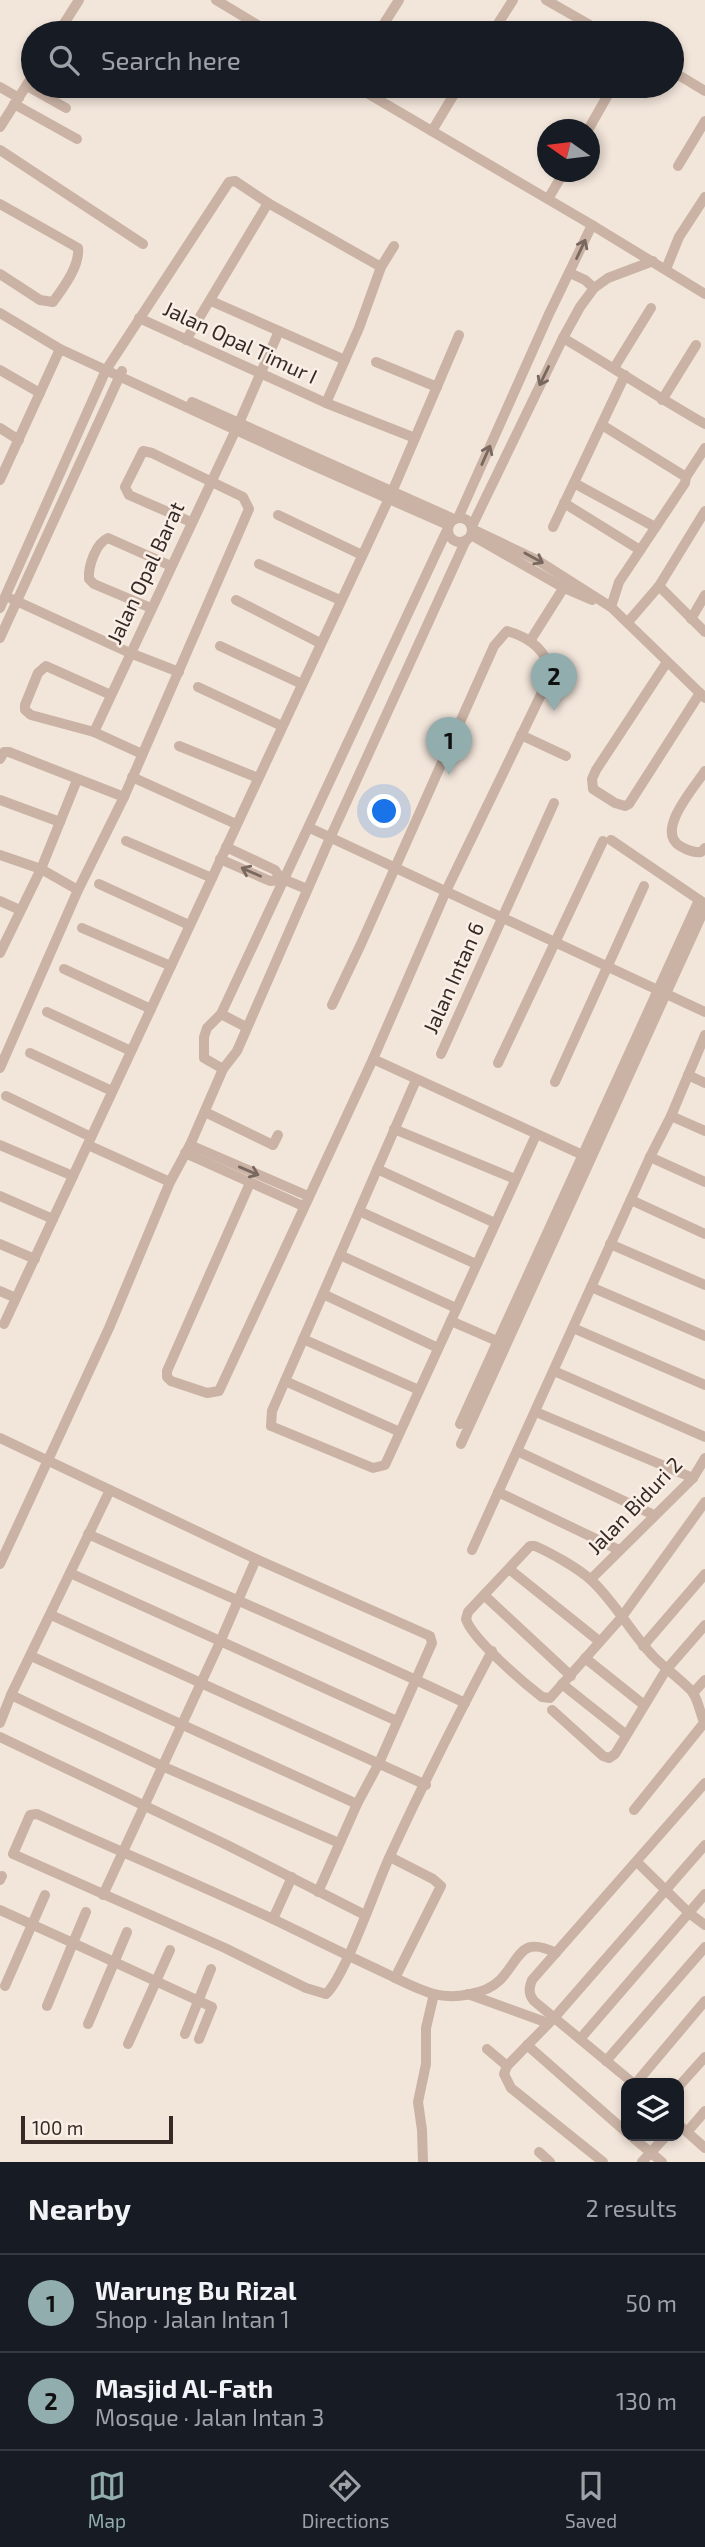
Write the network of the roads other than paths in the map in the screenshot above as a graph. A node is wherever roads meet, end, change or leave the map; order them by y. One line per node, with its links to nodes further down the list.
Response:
1 (79, 0): 6 (street)
2 (216, 0): 7 (street)
3 (399, 0): 8 (street)
4 (513, 0): 9 (street)
5 (545, 0): 10 (street)
6 (66, 21)
7 (251, 21)
8 (386, 21)
9 (500, 21)
10 (583, 21)
11 (684, 78): 13 (street)
12 (0, 87): 19 (street)
13 (705, 91)
14 (21, 95): 19 (street)
15 (47, 98): 20 (street)
16 (376, 98): 26 (street)
17 (452, 98): 26 (street)
18 (607, 98): 22 (street)
19 (17, 101): 23 (street); 25 (street)
20 (54, 102): 21 (street); 23 (street)
21 (66, 108)
22 (594, 119)
23 (44, 121): 27 (street)
24 (705, 121): 29 (street)
25 (0, 127)
26 (432, 131): 32 (street)
27 (77, 139)
28 (0, 150): 36 (street)
29 (678, 166)
30 (558, 182): 32 (street)
31 (705, 197): 40 (street)
32 (548, 199): 35 (street)
33 (268, 203): 39 (street); 45 (street); 49 (street)
34 (0, 204): 42 (street)
35 (592, 225): 38 (street); 41 (street, one-way to 35)
36 (143, 244)
37 (394, 246): 39 (street)
38 (653, 261): 40 (street); 43 (street)
39 (381, 267): 57 (street)
40 (666, 269): 44 (street)
41 (570, 273): 43 (street); 48 (street)
42 (0, 274)
43 (594, 288): 50 (street)
44 (705, 294)
45 (211, 301): 51 (street); 54 (street)
46 (651, 308): 60 (street)
47 (0, 313): 56 (street)
48 (549, 314): 50 (street); 85 (street, one-way to 48)
49 (139, 317): 54 (street, Jalan Opal Timur I); 59 (street)
50 (570, 324): 53 (street)
51 (279, 331): 57 (street); 63 (street, Jalan Opal Barat)
52 (459, 335): 65 (street)
53 (563, 338): 60 (street); 88 (street, one-way to 88)
54 (187, 340): 63 (street, Jalan Opal Timur I)
55 (696, 345): 67 (street)
56 (60, 349): 59 (street); 66 (street)
57 (345, 360): 68 (street)
58 (376, 362): 65 (street)
59 (108, 367): 62 (street); 95 (street)
60 (614, 368): 64 (street)
61 (0, 370): 66 (street)
62 (121, 374): 71 (street); 99 (street)
63 (261, 374): 68 (street, Jalan Opal Timur I); 71 (street, Jalan Opal Barat)
64 (625, 375): 67 (street); 70 (street)
65 (437, 387): 73 (street)
66 (40, 393): 74 (street)
67 (662, 400): 69 (street)
68 (326, 403): 73 (street, Jalan Opal Timur I)
69 (705, 424)
70 (602, 425): 76 (street); 79 (street)
71 (237, 426): 78 (street, Jalan Opal Barat); 80 (street)
72 (0, 428): 74 (street)
73 (415, 438): 80 (street)
74 (19, 440): 77 (street)
75 (705, 448): 76 (street)
76 (686, 477): 87 (street)
77 (0, 480)
78 (210, 481): 84 (street, Jalan Opal Barat); 84 (street); 112 (street)
79 (574, 483): 81 (street); 87 (street)
80 (389, 496): 85 (street); 90 (street)
81 (564, 503): 86 (street); 89 (street)
82 (705, 511): 94 (street)
83 (278, 515): 90 (street)
84 (191, 522): 92 (street, Jalan Opal Barat)
85 (452, 523): 88 (street); 88 (street); 133 (street)
86 (552, 527)
87 (655, 527): 89 (street)
88 (470, 533): 93 (street); 134 (street)
89 (640, 550): 100 (street)
90 (362, 555): 98 (street)
91 (259, 564): 98 (street)
92 (171, 566): 101 (street, Jalan Opal Barat); 101 (street)
93 (566, 583): 100 (street); 107 (street)
94 (659, 586): 103 (street); 104 (street)
95 (3, 595): 99 (street); 102 (street)
96 (705, 595): 103 (street)
97 (236, 600): 108 (street)
98 (341, 600): 108 (street)
99 (17, 601): 106 (street); 110 (street)
100 (609, 606): 104 (street)
101 (152, 607): 110 (street, Jalan Opal Barat)
102 (0, 608)
103 (691, 619): 105 (street)
104 (628, 622): 111 (street)
105 (705, 632)
106 (0, 638)
107 (530, 640): 119 (street); 140 (street)
108 (320, 643): 113 (street)
109 (220, 646): 113 (street)
110 (130, 653): 112 (street); 115 (street, Jalan Opal Barat)
111 (667, 662): 116 (street); 116 (street)
112 (179, 672): 121 (street)
113 (302, 684): 117 (street)
114 (198, 687): 117 (street)
115 (111, 695): 118 (street, Jalan Opal Barat); 118 (street)
116 (702, 696)
117 (282, 726): 126 (street)
118 (93, 732): 121 (street)
119 (521, 734): 122 (street); 148 (street)
120 (179, 746): 126 (street)
121 (142, 754): 125 (street)
122 (566, 756)
123 (0, 759): 127 (street)
124 (705, 771): 137 (street)
125 (132, 776): 128 (street); 132 (street)
126 (258, 778): 132 (street)
127 (77, 780): 128 (street); 131 (street)
128 (124, 797): 147 (street)
129 (0, 800): 131 (street)
130 (554, 803): 152 (street, Jalan Intan 6)
131 (60, 822): 141 (street)
132 (236, 824): 136 (street)
133 (310, 828): 134 (street); 143 (street)
134 (330, 838): 140 (street); 146 (street)
135 (126, 841): 142 (street)
136 (226, 847): 139 (street); 143 (street)
137 (705, 848)
138 (0, 855): 141 (street)
139 (220, 859): 142 (street); 143 (street, one-way to 139)
140 (394, 868): 148 (street); 161 (street)
141 (41, 869): 147 (street); 151 (street)
142 (212, 878): 153 (street)
143 (283, 879): 146 (street); 165 (street)
144 (99, 884): 153 (street)
145 (644, 886): 158 (street)
146 (307, 889): 166 (street)
147 (78, 890): 172 (street)
148 (446, 891): 152 (street); 171 (street)
149 (0, 901): 151 (street)
150 (703, 904): 155 (street); 160 (street)
151 (20, 910): 156 (street)
152 (501, 917): 155 (street); 170 (street, Jalan Intan 6)
153 (190, 925): 157 (street)
154 (82, 928): 157 (street)
155 (556, 942): 158 (street); 173 (street)
156 (0, 953)
157 (171, 966): 162 (street)
158 (607, 967): 160 (street); 177 (street)
159 (64, 969): 162 (street)
160 (663, 987): 164 (street); 190 (street)
161 (332, 1005)
162 (150, 1009): 168 (street)
163 (47, 1012): 168 (street)
164 (705, 1012)
165 (221, 1014): 166 (street); 174 (street)
166 (246, 1027): 174 (street)
167 (705, 1035): 175 (street)
168 (131, 1051): 179 (street)
169 (30, 1053): 179 (street)
170 (441, 1054)
171 (373, 1059): 176 (street); 200 (street)
172 (1, 1063)
173 (498, 1063)
174 (223, 1069): 181 (street)
175 (688, 1075): 178 (street); 182 (street)
176 (416, 1080): 183 (street); 186 (street)
177 (555, 1083)
178 (705, 1083)
179 (112, 1091): 187 (street)
180 (6, 1096): 187 (street)
181 (205, 1112): 185 (street); 189 (street)
182 (671, 1116): 184 (street); 191 (street)
183 (394, 1129): 192 (street); 194 (street)
184 (705, 1131)
185 (278, 1135)
186 (536, 1135): 190 (street); 194 (street)
187 (89, 1141): 193 (street); 195 (street)
188 (0, 1145): 193 (street)
189 (187, 1149): 195 (street); 197 (street); 200 (street, one-way to 200)
190 (586, 1157): 210 (street)
191 (650, 1157): 196 (street); 199 (street)
192 (377, 1169): 201 (street); 203 (street)
193 (73, 1176): 202 (street)
194 (515, 1179): 203 (street)
195 (170, 1182): 237 (street)
196 (705, 1182)
197 (250, 1184): 200 (street); 200 (street)
198 (0, 1196): 202 (street)
199 (631, 1200): 204 (street); 206 (street)
200 (306, 1201)
201 (359, 1211): 207 (street); 209 (street)
202 (53, 1219): 208 (street)
203 (495, 1223): 209 (street)
204 (705, 1234)
205 (0, 1244): 208 (street)
206 (610, 1244): 211 (street); 212 (street)
207 (340, 1255): 214 (street); 216 (street)
208 (35, 1259): 215 (street)
209 (476, 1264): 216 (street)
210 (536, 1267): 222 (street); 225 (street)
211 (705, 1285)
212 (591, 1287): 219 (street); 220 (street)
213 (0, 1291): 215 (street)
214 (323, 1294): 221 (street); 223 (street)
215 (16, 1298): 218 (street)
216 (456, 1308): 217 (street)
217 (451, 1321): 222 (street); 223 (street)
218 (4, 1324)
219 (573, 1328): 224 (street); 227 (street)
220 (705, 1336)
221 (303, 1339): 226 (street); 228 (street)
222 (498, 1341): 225 (street)
223 (438, 1348): 228 (street)
224 (554, 1371): 229 (street); 232 (street)
225 (486, 1379): 230 (street); 234 (street)
226 (285, 1381): 231 (street); 231 (street)
227 (705, 1385)
228 (419, 1390): 231 (street)
229 (536, 1412): 235 (street); 238 (street)
230 (460, 1424)
231 (400, 1432)
232 (705, 1437)
233 (0, 1438): 237 (street)
234 (461, 1444)
235 (517, 1451): 240 (street); 242 (street)
236 (705, 1458): 238 (street, Jalan Biduri 2)
237 (47, 1461): 239 (street); 247 (street)
238 (693, 1478): 242 (street, Jalan Biduri 2)
239 (110, 1490): 243 (street); 246 (street)
240 (498, 1492): 244 (street); 245 (street)
241 (705, 1502): 255 (street)
242 (654, 1515): 245 (street, Jalan Biduri 2)
243 (88, 1534): 249 (street); 253 (street)
244 (472, 1550)
245 (618, 1550): 251 (street, Jalan Biduri 2)
246 (256, 1559): 253 (street); 265 (street)
247 (0, 1564)
248 (509, 1569): 251 (street); 252 (street); 257 (street)
249 (70, 1573): 254 (street); 258 (street)
250 (705, 1574): 259 (street)
251 (590, 1579): 255 (street)
252 (484, 1595): 260 (street); 264 (street)
253 (237, 1602): 258 (street); 265 (street)
254 (51, 1615): 261 (street); 267 (street)
255 (621, 1618): 257 (street); 259 (street)
256 (705, 1625): 263 (street)
257 (599, 1641): 262 (street)
258 (220, 1642): 267 (street); 275 (street)
259 (643, 1646): 263 (street)
260 (492, 1651): 268 (street); 271 (street)
261 (31, 1656): 270 (street); 278 (street)
262 (585, 1658): 264 (street); 272 (street)
263 (666, 1671): 269 (street); 272 (street)
264 (571, 1675): 268 (street)
265 (415, 1679): 271 (street); 275 (street)
266 (705, 1680): 269 (street)
267 (200, 1684): 278 (street); 281 (street)
268 (562, 1684): 279 (street)
269 (693, 1693): 273 (street)
270 (11, 1695): 276 (street); 282 (street)
271 (465, 1703): 284 (street)
272 (644, 1705): 279 (street)
273 (702, 1708): 277 (street)
274 (552, 1710): 279 (street)
275 (397, 1721): 281 (street)
276 (0, 1723)
277 (705, 1723): 287 (street)
278 (181, 1726): 282 (street); 285 (street)
279 (625, 1734)
280 (0, 1737): 286 (street)
281 (379, 1763): 284 (street); 285 (street)
282 (162, 1766): 286 (street); 288 (street)
283 (705, 1783): 292 (street)
284 (426, 1785): 291 (street)
285 (358, 1804): 288 (street)
286 (144, 1807): 290 (street); 293 (street)
287 (634, 1810)
288 (339, 1843): 295 (street)
289 (705, 1846): 294 (street)
290 (122, 1853): 298 (street); 298 (street); 303 (street)
291 (390, 1857): 302 (street); 314 (street)
292 (637, 1862): 294 (street); 310 (street)
293 (292, 1877): 295 (street); 303 (street)
294 (667, 1891): 301 (street); 322 (street)
295 (318, 1892): 302 (street)
296 (705, 1894): 301 (street)
297 (45, 1895): 304 (street)
298 (103, 1895): 311 (street)
299 (0, 1910): 304 (street)
300 (86, 1912): 307 (street)
301 (689, 1913): 305 (street); 326 (street)
302 (365, 1914): 311 (street)
303 (273, 1919): 311 (street)
304 (32, 1924): 307 (street); 316 (street)
305 (705, 1924)
306 (127, 1932): 312 (street)
307 (73, 1943): 312 (street); 321 (street)
308 (705, 1947): 331 (street)
309 (170, 1950): 315 (street)
310 (556, 1953): 318 (street); 322 (street)
311 (348, 1956): 314 (street)
312 (115, 1962): 315 (street); 323 (street)
313 (211, 1969): 319 (street)
314 (395, 1978): 317 (street)
315 (156, 1981): 319 (street); 327 (street)
316 (5, 1986)
317 (434, 1994): 318 (street); 345 (street)
318 (468, 1994): 322 (street)
319 (198, 2000): 324 (street); 325 (street)
320 (705, 2001): 334 (street)
321 (47, 2006)
322 (551, 2021): 326 (street); 328 (street)
323 (88, 2024)
324 (185, 2034)
325 (199, 2039)
326 (580, 2039): 331 (street)
327 (128, 2044)
328 (527, 2045): 332 (street); 338 (street)
329 (487, 2049): 332 (street)
330 (705, 2057): 335 (street)
331 (606, 2061): 333 (street)
332 (507, 2066): 347 (street)
333 (628, 2078)
334 (639, 2078)
335 (684, 2080)
336 (705, 2111): 337 (street)
337 (684, 2127)
338 (621, 2128)
339 (684, 2129): 342 (street)
340 (637, 2141): 344 (street)
341 (662, 2141): 344 (street)
342 (705, 2148)
343 (539, 2152): 346 (street)
344 (651, 2153): 348 (street); 349 (street)
345 (423, 2162)
346 (550, 2162)
347 (603, 2162)
348 (642, 2162)
349 (662, 2162)

